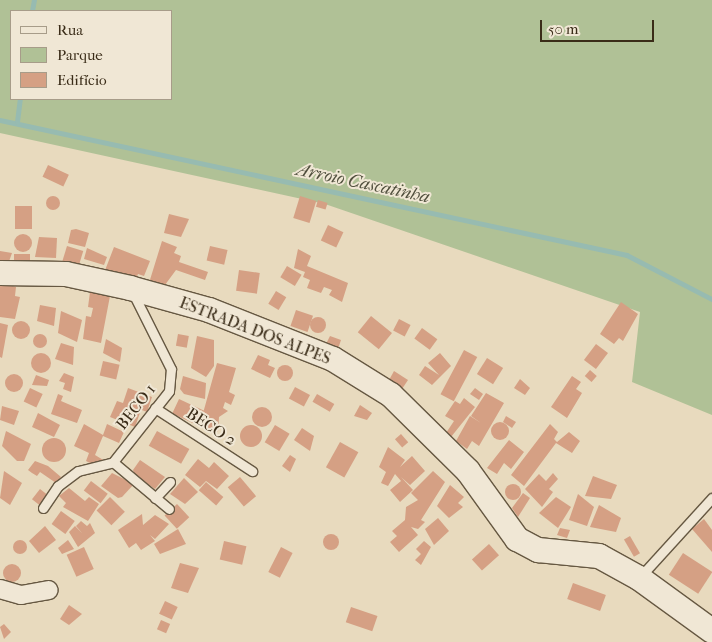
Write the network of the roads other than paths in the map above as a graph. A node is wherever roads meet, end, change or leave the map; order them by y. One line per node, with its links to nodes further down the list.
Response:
1 (0, 273): 2 (street, ESTRADA DOS ALPES)
2 (130, 288): 3 (lane, BECO 1); 11 (street, ESTRADA DOS ALPES)
3 (155, 408): 4 (lane, BECO 1); 5 (lane, BECO 2)
4 (113, 462): 7 (lane); 9 (lane)
5 (252, 471)
6 (170, 482): 7 (lane)
7 (155, 498): 10 (lane)
8 (712, 498): 11 (lane)
9 (43, 508)
10 (169, 509)
11 (639, 578): 14 (street, ESTRADA DOS ALPES)
12 (0, 588): 13 (street)
13 (49, 590)
14 (712, 631)

